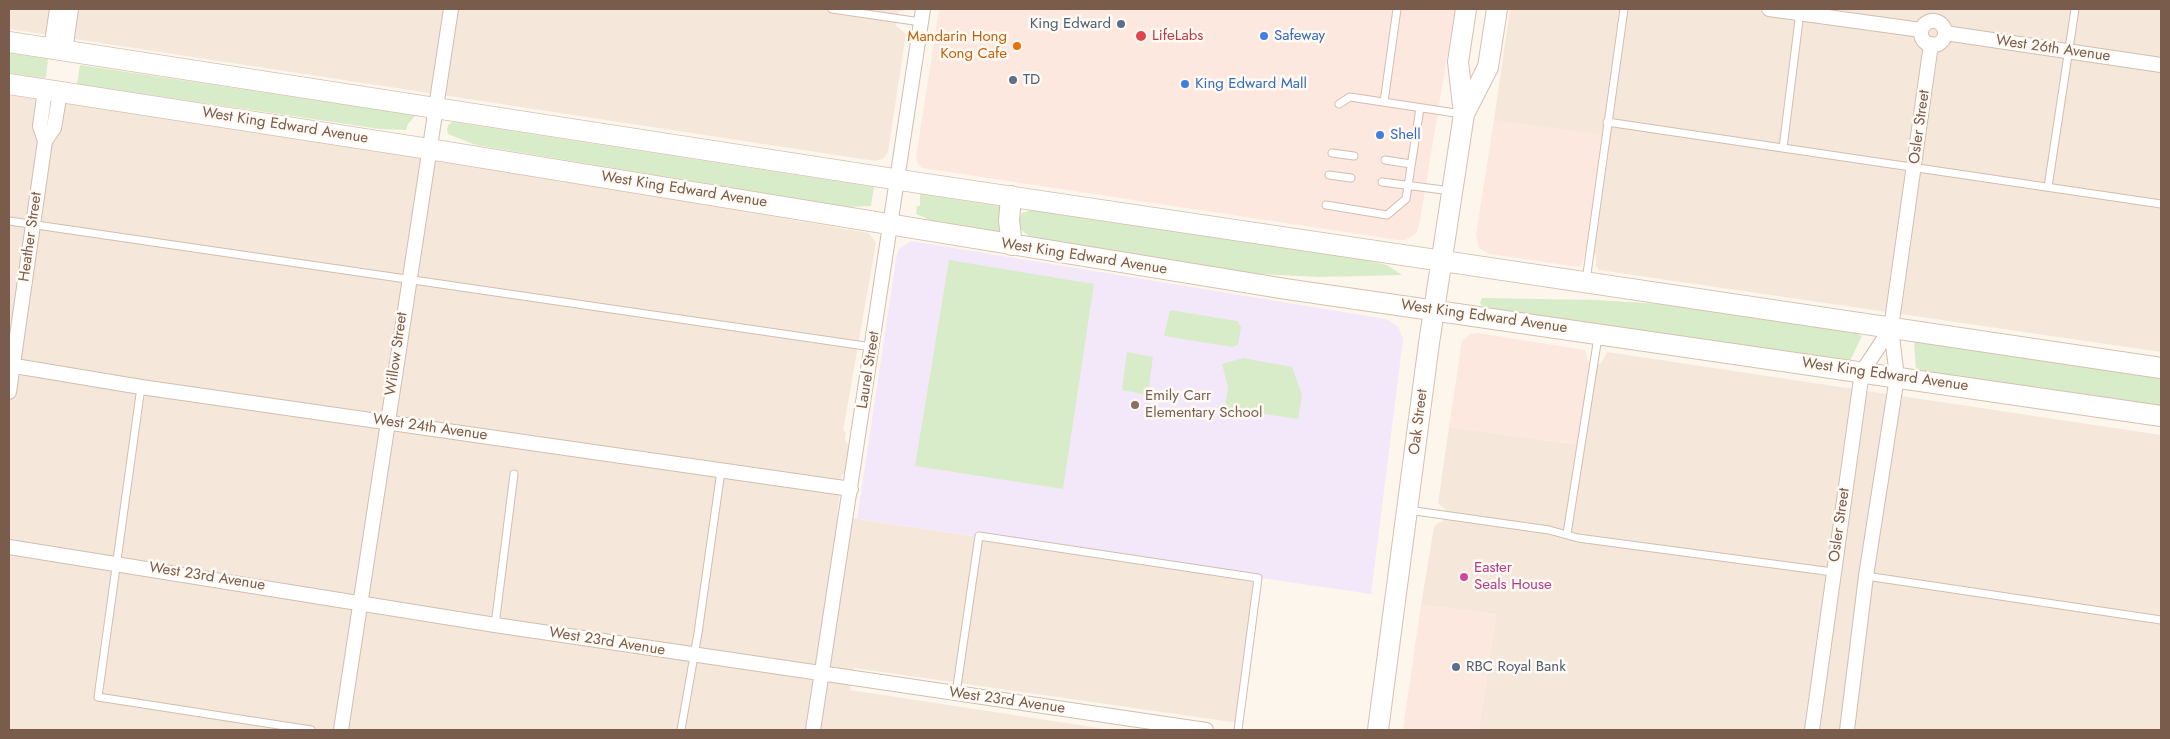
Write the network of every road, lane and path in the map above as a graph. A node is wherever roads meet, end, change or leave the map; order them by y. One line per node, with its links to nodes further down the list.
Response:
1 (57, 9): 18 (street)
2 (71, 9): 18 (street)
3 (451, 9): 26 (street, Willow Street)
4 (832, 9): 12 (lane)
5 (1397, 9): 23 (lane)
6 (1466, 9): 27 (main road, Oak Street)
7 (1497, 9): 27 (main road, Oak Street)
8 (1624, 9): 28 (lane)
9 (1769, 9): 11 (street)
10 (2075, 9): 19 (lane)
11 (1800, 11): 14 (street); 30 (lane)
12 (922, 15): 38 (street, Laurel Street)
13 (1935, 15): 14 (street); 15 (street)
14 (1921, 30): 17 (street)
15 (1945, 33): 17 (street); 19 (street, West 26th Avenue)
16 (9, 42): 18 (main road)
17 (1931, 44): 35 (street, Osler Street)
18 (58, 50): 26 (main road)
19 (2070, 51): 20 (street, West 26th Avenue); 41 (lane)
20 (2161, 65)
21 (9, 84): 22 (main road, West King Edward Avenue)
22 (52, 91): 29 (main road, West King Edward Avenue); 48 (street, Heather Street)
23 (1384, 102): 24 (lane); 25 (lane)
24 (1339, 104)
25 (1420, 108): 27 (lane); 34 (lane)
26 (436, 109): 29 (street, Willow Street); 38 (main road)
27 (1464, 114): 42 (main road, Oak Street)
28 (1607, 122): 30 (lane); 52 (lane)
29 (429, 148): 47 (main road, West King Edward Avenue); 51 (street, Willow Street)
30 (1783, 148): 35 (lane)
31 (1332, 153): 32 (lane)
32 (1354, 156)
33 (1386, 160): 34 (lane)
34 (1411, 164): 40 (lane)
35 (1915, 167): 41 (lane); 54 (street, Osler Street)
36 (1330, 175): 37 (lane)
37 (1351, 178)
38 (898, 179): 43 (main road); 47 (street, Laurel Street)
39 (1382, 182): 40 (lane)
40 (1408, 186): 42 (lane); 45 (lane)
41 (2048, 187): 44 (lane)
42 (1452, 192): 50 (main road, Oak Street)
43 (1011, 196): 49 (main road); 50 (main road)
44 (2161, 204)
45 (1326, 205)
46 (9, 221): 48 (lane)
47 (891, 224): 49 (main road, West King Edward Avenue); 56 (street, Laurel Street)
48 (33, 225): 51 (lane); 57 (street, Heather Street)
49 (1012, 245): 53 (main road, West King Edward Avenue)
50 (1441, 260): 52 (main road); 53 (main road, Oak Street)
51 (408, 280): 56 (lane); 64 (street, Willow Street)
52 (1586, 282): 54 (main road)
53 (1434, 310): 55 (main road, West King Edward Avenue); 68 (main road, Oak Street)
54 (1891, 328): 58 (main road); 59 (street, Osler Street); 60 (street, Osler Street)
55 (1598, 333): 59 (main road, West King Edward Avenue); 69 (lane)
56 (873, 347): 67 (street, Laurel Street)
57 (11, 365): 61 (street, West 24th Avenue); 62 (street, Heather Street)
58 (2161, 368)
59 (1862, 372): 60 (main road, West King Edward Avenue); 72 (street, Osler Street)
60 (1897, 377): 63 (main road, West King Edward Avenue); 73 (street, Osler Street)
61 (141, 387): 64 (street, West 24th Avenue); 71 (lane)
62 (9, 392)
63 (2161, 416)
64 (387, 421): 65 (street, West 24th Avenue); 74 (street, Willow Street)
65 (721, 472): 67 (street, West 24th Avenue); 77 (lane)
66 (514, 474): 76 (lane)
67 (851, 489): 78 (street, Laurel Street)
68 (1407, 510): 69 (lane); 86 (main road, Oak Street)
69 (1567, 534): 72 (lane)
70 (9, 547): 71 (street, West 23rd Avenue)
71 (116, 562): 74 (street, West 23rd Avenue); 80 (lane)
72 (1833, 572): 87 (street, Osler Street)
73 (1866, 576): 75 (lane); 88 (street, Osler Street)
74 (360, 602): 76 (street, West 23rd Avenue); 81 (street, Willow Street)
75 (2161, 620)
76 (495, 624): 77 (street, West 23rd Avenue)
77 (693, 655): 78 (street, West 23rd Avenue); 82 (lane)
78 (821, 674): 79 (street, West 23rd Avenue); 83 (street, Laurel Street)
79 (956, 694): 84 (street, West 23rd Avenue); 85 (lane)
80 (311, 730)
81 (341, 730)
82 (681, 730)
83 (813, 730)
84 (1206, 730)
85 (1238, 730)
86 (1378, 730)
87 (1812, 730)
88 (1847, 730)

